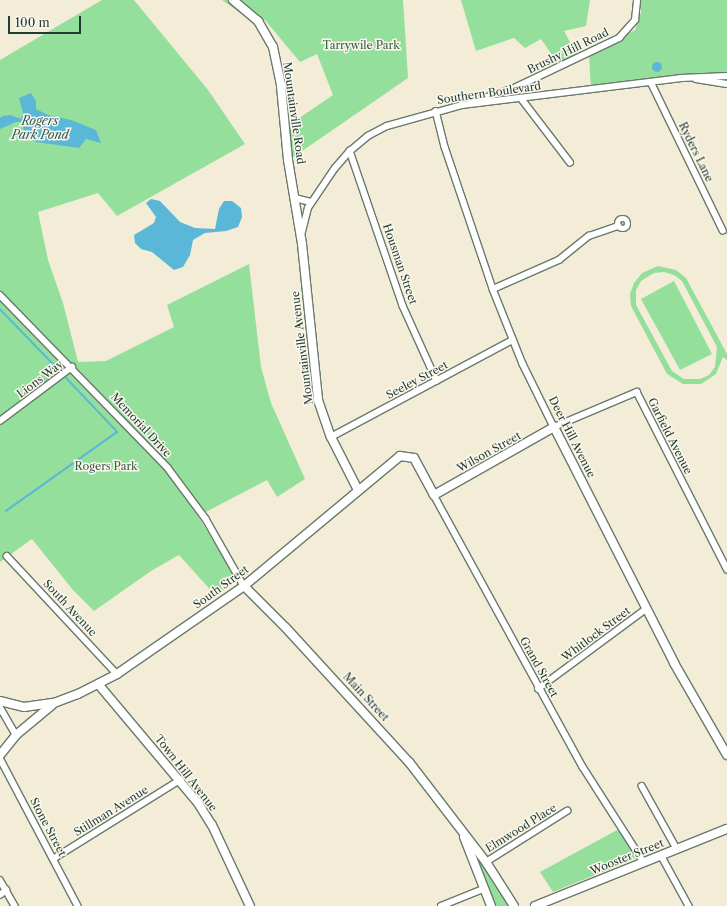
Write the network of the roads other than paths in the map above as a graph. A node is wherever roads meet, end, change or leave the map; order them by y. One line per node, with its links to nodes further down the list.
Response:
1 (233, 0): 12 (street, Mountainville Road)
2 (637, 0): 8 (street, Brushy Hill Road)
3 (727, 76): 4 (street, Southern Boulevard)
4 (682, 78): 5 (street, Southern Boulevard); 6 (street, Southern Boulevard)
5 (651, 82): 7 (street, Southern Boulevard); 15 (street, Ryders Lane)
6 (727, 84)
7 (521, 98): 8 (street, Southern Boulevard); 11 (street)
8 (462, 105): 9 (street, Southern Boulevard)
9 (436, 111): 10 (street, Southern Boulevard); 17 (street, Deer Hill Avenue)
10 (350, 151): 13 (street, Southern Boulevard); 21 (street, Housman Street)
11 (570, 162)
12 (295, 198): 13 (street); 16 (street, Mountainville Road)
13 (311, 202): 16 (street, Southern Boulevard)
14 (618, 226): 17 (street)
15 (723, 230)
16 (302, 244): 24 (street, Mountainville Avenue)
17 (494, 289): 19 (street, Deer Hill Avenue)
18 (0, 295): 20 (street, Memorial Drive)
19 (513, 340): 21 (street, Seeley Street); 23 (street, Deer Hill Avenue)
20 (72, 367): 22 (street, Lions Way); 30 (street, Memorial Drive)
21 (437, 381): 24 (street, Seeley Street)
22 (0, 421)
23 (554, 428): 27 (street, Wilson Street); 29 (street, Garfield Avenue); 31 (street, Deer Hill Avenue)
24 (331, 437): 26 (street, Mountainville Avenue)
25 (425, 477): 26 (street, South Street); 27 (street, Grand Street)
26 (358, 490): 30 (street, South Street)
27 (434, 495): 34 (street, Grand Street)
28 (7, 556): 32 (street, South Avenue)
29 (727, 569)
30 (244, 586): 32 (street, South Street); 46 (street, Main Street)
31 (646, 609): 34 (street, Whitlock Street); 40 (street, Deer Hill Avenue)
32 (116, 674): 33 (street, South Street)
33 (99, 685): 36 (street, South Street); 42 (street, Town Hill Avenue)
34 (538, 689): 50 (street, Grand Street)
35 (0, 701): 36 (street, South Street)
36 (54, 703): 38 (street)
37 (0, 707): 38 (street)
38 (16, 735): 39 (street)
39 (0, 755)
40 (727, 755)
41 (0, 758): 49 (street, Stone Street)
42 (180, 780): 49 (street, Stillman Avenue); 58 (street, Town Hill Avenue)
43 (642, 786): 47 (street)
44 (567, 811): 51 (street, Elmwood Place)
45 (727, 829): 47 (street, Wooster Street)
46 (461, 831): 51 (street, Main Street); 53 (street, Main Street)
47 (677, 849): 48 (street, Wooster Street)
48 (661, 854): 50 (street, Wooster Street); 63 (street)
49 (53, 859): 57 (street, Stone Street)
50 (643, 861): 62 (street, Wooster Street)
51 (486, 862): 61 (street, Main Street)
52 (0, 880): 54 (street)
53 (483, 889): 59 (street); 60 (street, Main Street)
54 (6, 890): 55 (street); 56 (street)
55 (0, 895)
56 (15, 906)
57 (78, 906)
58 (250, 906)
59 (442, 906)
60 (490, 906)
61 (514, 906)
62 (535, 906)
63 (689, 906)

